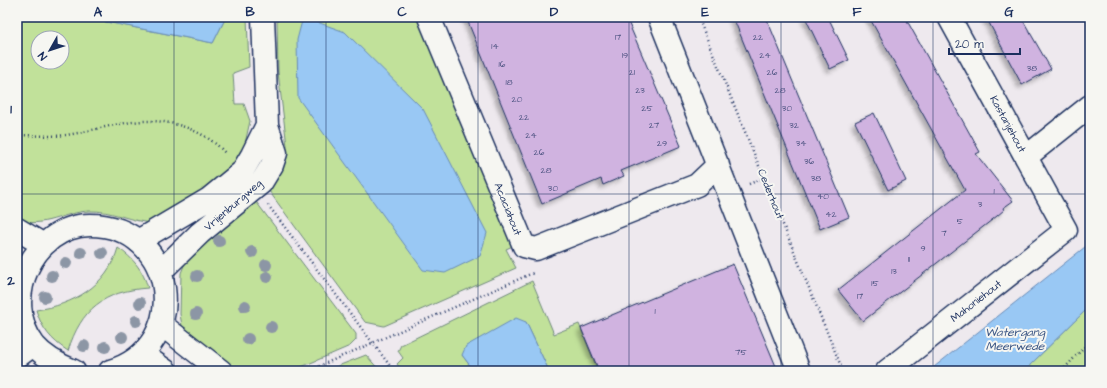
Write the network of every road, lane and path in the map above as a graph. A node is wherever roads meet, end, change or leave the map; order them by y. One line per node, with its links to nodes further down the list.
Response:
1 (263, 17): 7 (street, Vrijenburgweg)
2 (429, 17): 9 (street, Acaciahout)
3 (659, 17): 9 (street)
4 (698, 17): 29 (path, Cederhout)
5 (949, 17): 8 (street, Kastanjehout)
6 (1090, 106): 8 (street)
7 (266, 125): 12 (street, Vrijenburgweg); 15 (street, Vrijenburgweg)
8 (1026, 157): 11 (street, Kastanjehout)
9 (718, 165): 28 (street)
10 (17, 229): 13 (street)
11 (1066, 230): 30 (street, Mahoniehout)
12 (138, 241): 13 (street); 15 (street)
13 (42, 244): 14 (street)
14 (20, 271): 20 (street)
15 (161, 271): 17 (street)
16 (534, 272): 19 (path)
17 (162, 325): 21 (street); 25 (street)
18 (1090, 341): 31 (path)
19 (372, 342): 26 (path); 27 (path)
20 (25, 351): 22 (street)
21 (142, 354): 23 (street); 24 (street)
22 (74, 371)
23 (110, 371)
24 (166, 371)
25 (221, 371)
26 (308, 371)
27 (394, 371)
28 (799, 371)
29 (843, 371)
30 (887, 371)
31 (1062, 371)

